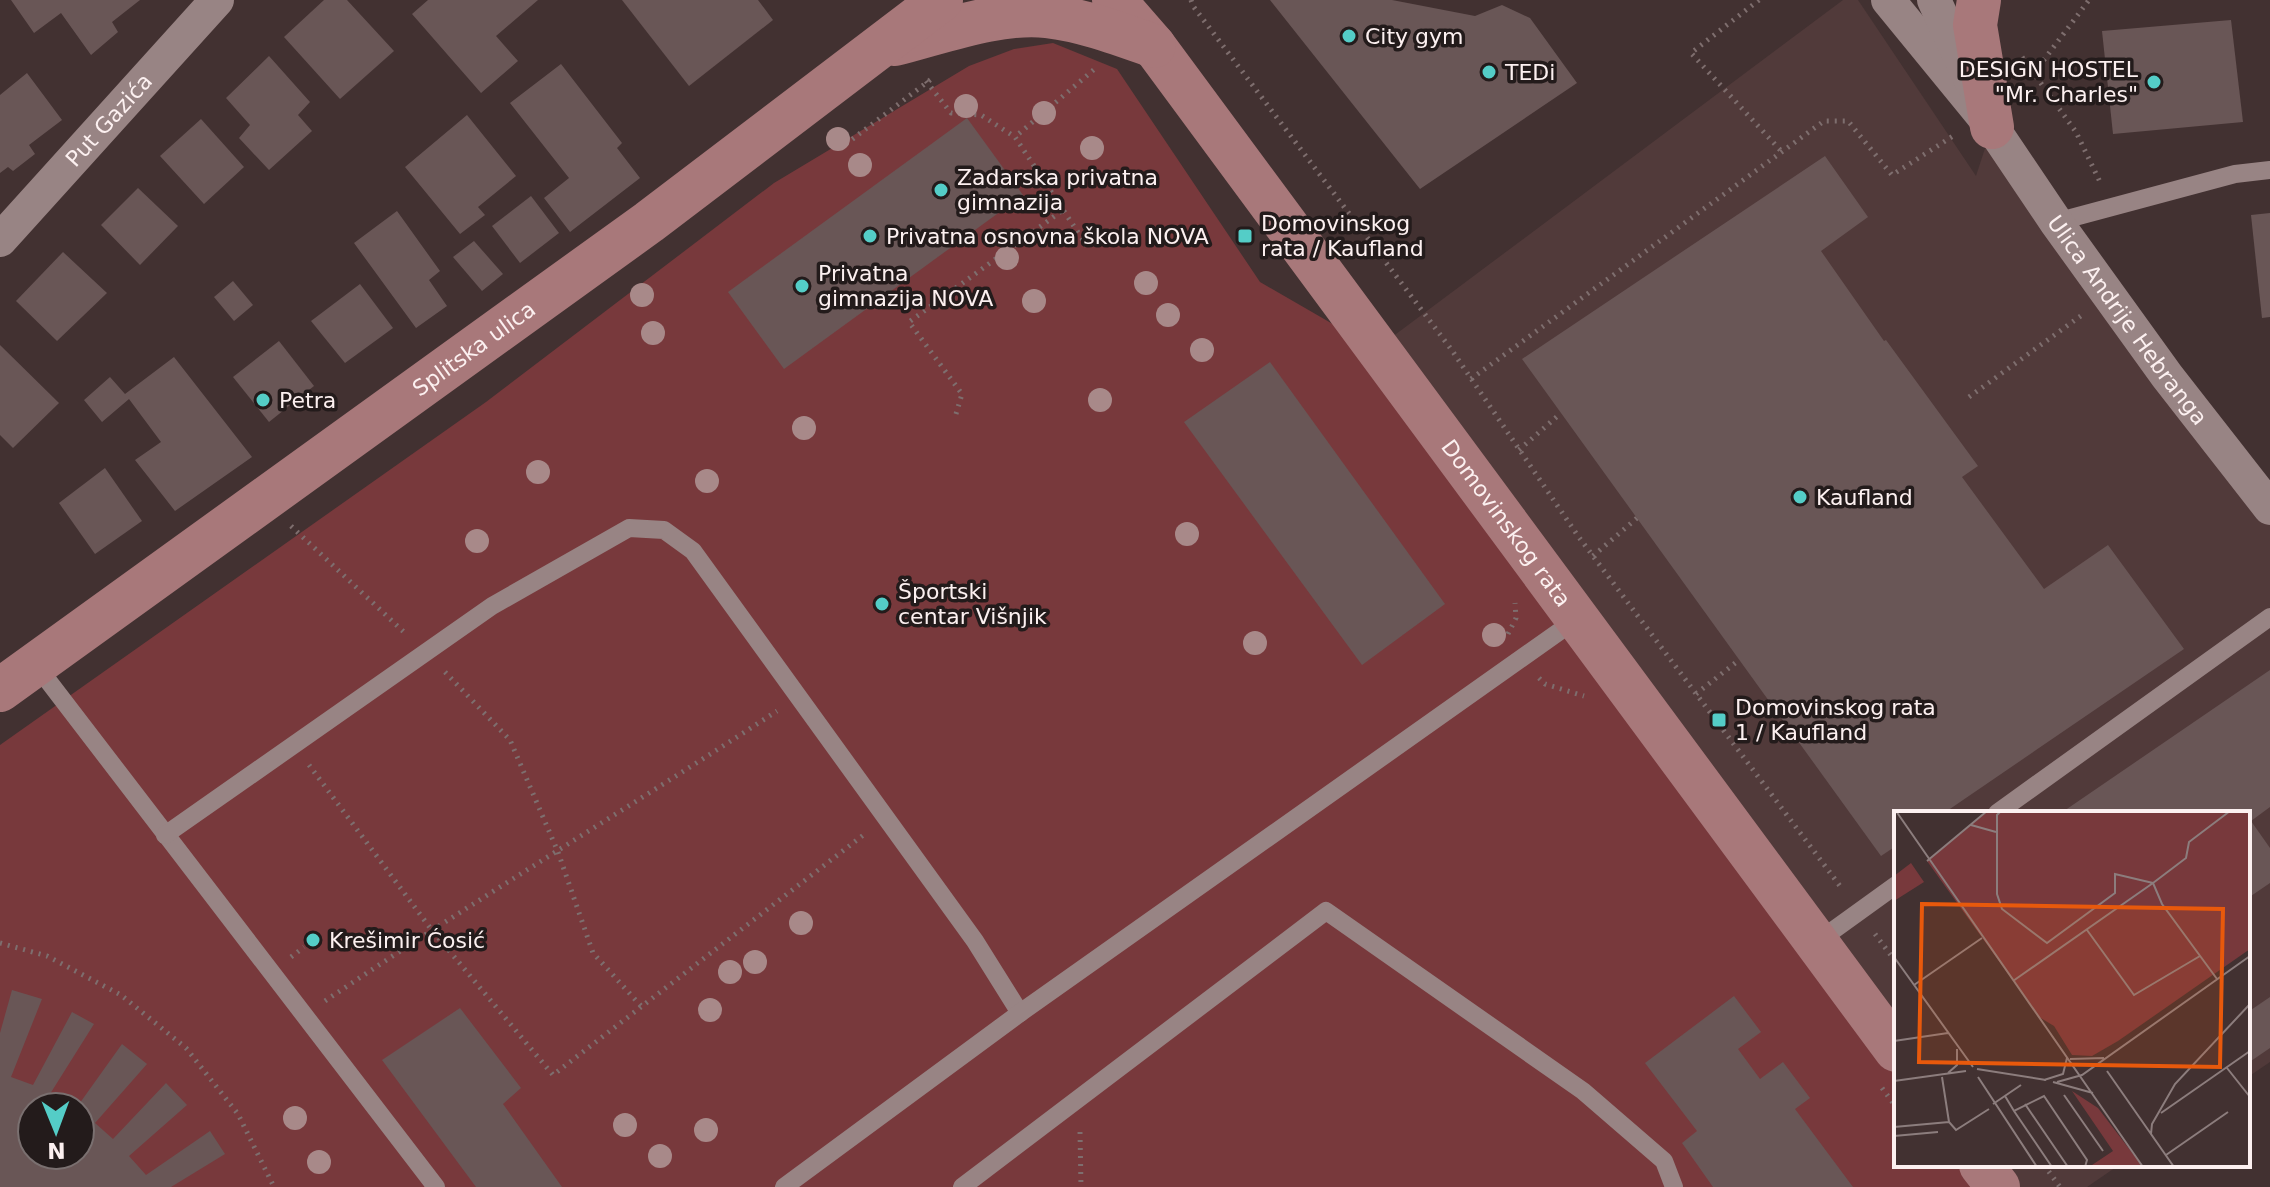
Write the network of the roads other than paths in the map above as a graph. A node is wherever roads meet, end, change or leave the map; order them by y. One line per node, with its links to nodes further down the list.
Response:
1 (217, 0): 13 (street, Put Gazića)
2 (941, 0): 9 (main road, Splitska ulica)
3 (1114, 0): 8 (main road, Domovinskog rata)
4 (1154, 0): 8 (main road)
5 (1888, 0): 10 (street, Ulica Andrije Hebranga)
6 (1934, 0): 10 (street, Ulica Andrije Hebranga)
7 (1979, 0): 10 (main road)
8 (1154, 46): 9 (main road); 16 (main road, Domovinskog rata)
9 (880, 48): 17 (main road, Splitska ulica)
10 (1978, 128): 12 (street, Ulica Andrije Hebranga)
11 (2270, 170): 12 (lane)
12 (2056, 222): 14 (street, Ulica Andrije Hebranga)
13 (0, 240)
14 (2270, 508)
15 (2270, 617): 19 (lane)
16 (1577, 619): 22 (main road, Domovinskog rata); 23 (lane)
17 (36, 665): 18 (main road, Splitska ulica); 20 (lane)
18 (0, 690)
19 (2000, 811)
20 (165, 835): 23 (lane); 26 (lane)
21 (1894, 886): 22 (lane)
22 (1816, 942): 24 (main road, Domovinskog rata)
23 (1020, 1013): 27 (lane)
24 (1894, 1047)
25 (1983, 1167): 30 (main road)
26 (436, 1187)
27 (784, 1187)
28 (962, 1187): 29 (lane)
29 (1674, 1187)
30 (1998, 1187)

